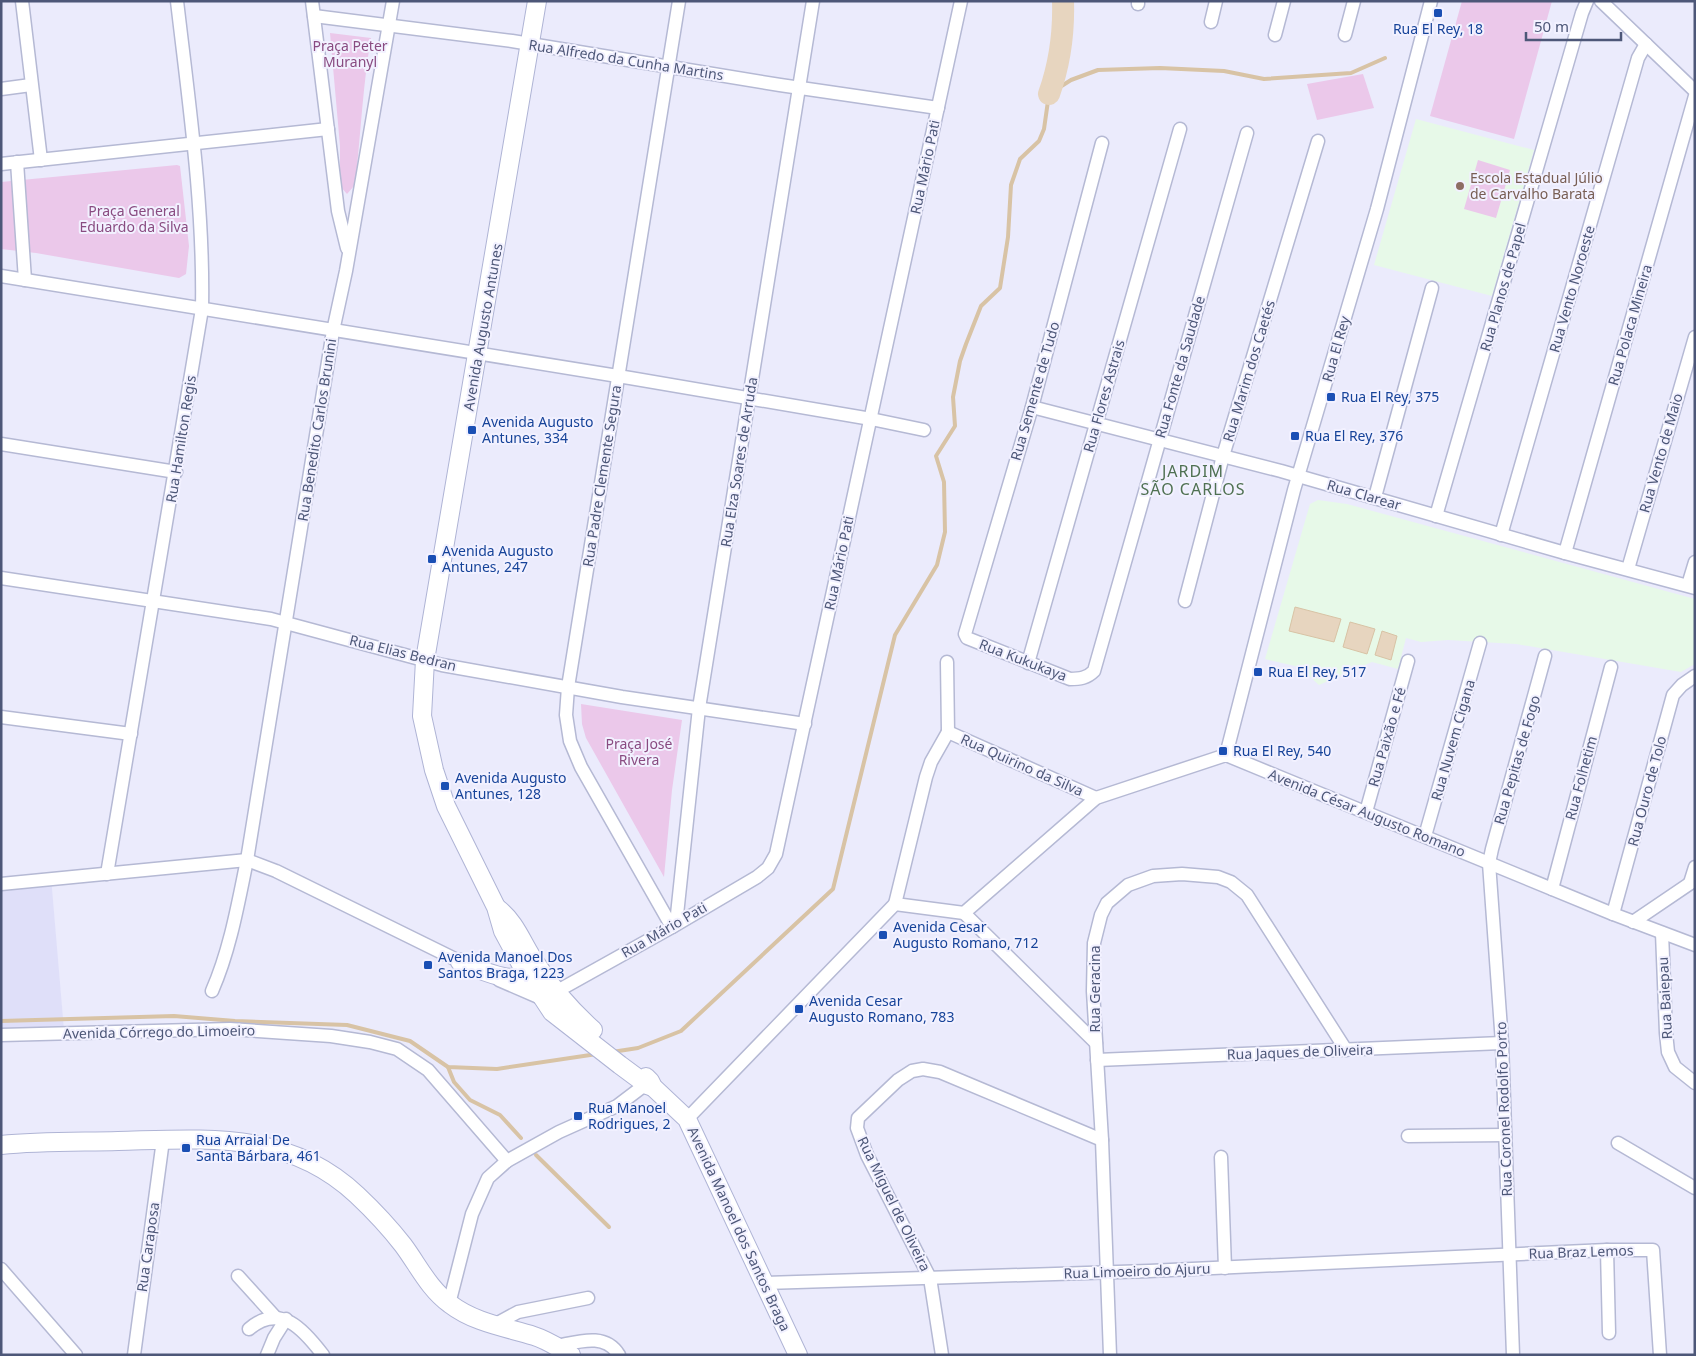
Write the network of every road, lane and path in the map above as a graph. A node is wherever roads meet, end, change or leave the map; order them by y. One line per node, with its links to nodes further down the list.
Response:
1 (22, 1): 23 (street)
2 (177, 1): 34 (street, Rua Hamilton Regis)
3 (312, 1): 15 (street)
4 (393, 1): 17 (street, Rua Benedito Carlos Brunini)
5 (537, 1): 20 (street, Avenida Augusto Antunes)
6 (679, 1): 22 (street, Rua Padre Clemente Segura)
7 (813, 1): 24 (street, Rua Elza Soares de Arruda)
8 (961, 1): 28 (street, Rua Mário Pati)
9 (1216, 1): 16 (street)
10 (1284, 1): 18 (street)
11 (1354, 1): 19 (street)
12 (1431, 1): 56 (street, Rua El Rey)
13 (1587, 1): 58 (street, Rua Planos de Papel)
14 (1601, 1): 21 (street)
15 (314, 16): 17 (street, Rua Alfredo da Cunha Martins); 29 (street)
16 (1211, 22)
17 (388, 26): 20 (street, Rua Alfredo da Cunha Martins); 38 (street, Rua Benedito Carlos Brunini)
18 (1274, 35)
19 (1345, 35)
20 (530, 44): 22 (street, Rua Alfredo da Cunha Martins); 45 (street, Avenida Augusto Antunes)
21 (1646, 44): 26 (street); 59 (street, Rua Vento Noroeste)
22 (669, 66): 24 (street, Rua Alfredo da Cunha Martins); 46 (street, Rua Padre Clemente Segura)
23 (31, 85): 25 (street); 35 (street)
24 (799, 88): 28 (street, Rua Alfredo da Cunha Martins); 47 (street, Rua Elza Soares de Arruda)
25 (1, 89)
26 (1695, 91)
27 (1695, 96): 60 (street, Rua Polaca Mineira)
28 (938, 108): 49 (street, Rua Mário Pati)
29 (328, 129): 34 (street); 38 (street)
30 (1180, 129): 50 (street, Rua Flores Astrais)
31 (1247, 133): 52 (street, Rua Fonte da Saudade)
32 (1318, 141): 54 (street, Rua Marim dos Caetés)
33 (1102, 143): 48 (street, Rua Semente de Tudo)
34 (193, 144): 35 (street); 42 (street, Rua Hamilton Regis)
35 (41, 160): 36 (street)
36 (17, 162): 37 (street); 40 (street)
37 (1, 164)
38 (348, 255): 43 (street, Rua Benedito Carlos Brunini)
39 (1, 276): 40 (street)
40 (26, 280): 42 (street)
41 (1432, 288): 57 (street)
42 (202, 309): 43 (street); 55 (street, Rua Hamilton Regis)
43 (333, 331): 45 (street); 67 (street, Rua Benedito Carlos Brunini)
44 (1695, 337): 62 (street, Rua Vento de Maio)
45 (478, 354): 46 (street); 71 (street, Avenida Augusto Antunes)
46 (618, 376): 47 (street); 78 (street, Rua Padre Clemente Segura)
47 (749, 398): 49 (street); 79 (street, Rua Elza Soares de Arruda)
48 (1032, 407): 50 (street, Rua Clarear); 68 (street, Rua Semente de Tudo)
49 (870, 419): 51 (street); 81 (street, Rua Mário Pati)
50 (1096, 423): 52 (street, Rua Clarear); 74 (street, Rua Flores Astrais)
51 (924, 430)
52 (1159, 441): 54 (street, Rua Clarear); 77 (street, Rua Fonte da Saudade)
53 (1, 444): 55 (street)
54 (1223, 456): 56 (street, Rua Clarear); 66 (street, Rua Marim dos Caetés)
55 (176, 472): 65 (street, Rua Hamilton Regis)
56 (1299, 476): 57 (street, Rua Clarear); 84 (street, Rua El Rey)
57 (1375, 497): 58 (street, Rua Clarear)
58 (1436, 516): 59 (street, Rua Clarear)
59 (1501, 535): 60 (street, Rua Clarear)
60 (1565, 553): 62 (street, Rua Clarear)
61 (1695, 562): 64 (street)
62 (1628, 569): 64 (street, Rua Clarear)
63 (1, 578): 65 (street, Rua Elias Bedran)
64 (1691, 587)
65 (154, 601): 67 (street, Rua Elias Bedran); 83 (street, Rua Hamilton Regis)
66 (1185, 601)
67 (286, 622): 71 (street, Rua Elias Bedran); 88 (street, Rua Benedito Carlos Brunini)
68 (967, 638): 74 (street, Rua Kukukaya)
69 (1480, 643): 87 (street, Rua Nuvem Cigana)
70 (1545, 656): 89 (street, Rua Pepitas de Fogo)
71 (425, 660): 78 (street, Rua Elias Bedran); 96 (street, Avenida Augusto Antunes)
72 (1408, 661): 86 (street, Rua Paixão e Fé)
73 (947, 662): 82 (street)
74 (1028, 663): 77 (street, Rua Kukukaya)
75 (1611, 667): 94 (street, Rua Folhetim)
76 (1694, 677): 98 (street, Rua Ouro de Tolo)
77 (1079, 679)
78 (568, 686): 79 (street, Rua Elias Bedran); 100 (street, Rua Padre Clemente Segura)
79 (699, 708): 81 (street, Rua Elias Bedran); 100 (street, Rua Elza Soares de Arruda)
80 (1, 717): 83 (street)
81 (805, 724): 100 (street, Rua Mário Pati)
82 (948, 732): 85 (street, Rua Quirino da Silva); 95 (street, Rua Quirino da Silva)
83 (131, 734): 91 (street, Rua Hamilton Regis)
84 (1226, 755): 85 (street); 86 (street, Avenida César Augusto Romano)
85 (1096, 798): 97 (street)
86 (1366, 812): 87 (street, Avenida César Augusto Romano)
87 (1425, 836): 89 (street, Avenida César Augusto Romano)
88 (247, 860): 91 (street); 103 (street); 105 (street, Rua Benedito Carlos Brunini)
89 (1489, 863): 94 (street, Avenida César Augusto Romano); 108 (street, Rua Coronel Rodolfo Porto)
90 (1695, 867): 92 (street)
91 (107, 874): 93 (street)
92 (1692, 881): 99 (street)
93 (1, 884)
94 (1552, 889): 98 (street, Avenida César Augusto Romano)
95 (895, 904): 97 (street); 114 (street)
96 (496, 907): 104 (street, Avenida Augusto Antunes); 106 (street, Avenida Augusto Antunes)
97 (964, 912): 109 (street)
98 (1613, 914): 99 (street, Avenida César Augusto Romano)
99 (1633, 922): 101 (street, Avenida César Augusto Romano)
100 (674, 926): 106 (street, Rua Mário Pati)
101 (1662, 933): 102 (street, Avenida César Augusto Romano); 112 (street, Rua Baiepau)
102 (1695, 945)
103 (460, 962): 104 (street); 106 (street)
104 (523, 968): 106 (street, Avenida Augusto Antunes)
105 (212, 991)
106 (549, 995): 113 (street, Avenida Augusto Antunes)
107 (1, 1035): 122 (street, Avenida Córrego do Limoeiro)
108 (1502, 1043): 110 (street, Rua Jaques de Oliveira); 115 (street, Rua Coronel Rodolfo Porto)
109 (1096, 1044): 110 (street, Rua Geracina); 111 (street, Rua Geracina)
110 (1346, 1050): 111 (street, Rua Jaques de Oliveira)
111 (1097, 1060): 118 (street, Rua Geracina)
112 (1695, 1082)
113 (650, 1084): 114 (street, Avenida Manoel dos Santos Braga); 122 (street)
114 (687, 1119): 131 (street, Avenida Manoel dos Santos Braga)
115 (1505, 1135): 116 (street); 125 (street, Rua Coronel Rodolfo Porto)
116 (1408, 1136)
117 (162, 1140): 120 (street); 133 (street); 140 (street, Rua Caraposa)
118 (1102, 1140): 128 (street, Rua Geracina); 130 (street, Rua Miguel de Oliveira)
119 (1618, 1143): 123 (street)
120 (1, 1145)
121 (1222, 1157): 126 (street)
122 (506, 1161): 133 (street)
123 (1695, 1188)
124 (1607, 1250): 125 (street, Rua Braz Lemos); 137 (street); 148 (street, Rua Braz Lemos)
125 (1509, 1255): 126 (street, Rua Limoeiro do Ajuru); 147 (street, Rua Coronel Rodolfo Porto)
126 (1225, 1268): 128 (street, Rua Limoeiro do Ajuru)
127 (1, 1269): 139 (street)
128 (1108, 1272): 130 (street, Rua Limoeiro do Ajuru); 146 (street, Rua Geracina)
129 (238, 1276): 134 (street)
130 (930, 1278): 131 (street, Rua Limoeiro do Ajuru); 145 (street, Rua Miguel de Oliveira)
131 (765, 1283): 144 (street, Avenida Manoel dos Santos Braga)
132 (588, 1298): 135 (street)
133 (449, 1304): 135 (street)
134 (281, 1318): 136 (street); 141 (street); 142 (street)
135 (494, 1326): 138 (street)
136 (249, 1328)
137 (1609, 1333)
138 (564, 1350): 143 (street)
139 (76, 1355)
140 (134, 1355)
141 (267, 1355)
142 (323, 1355)
143 (620, 1355)
144 (798, 1355)
145 (942, 1355)
146 (1110, 1355)
147 (1513, 1355)
148 (1660, 1355)

